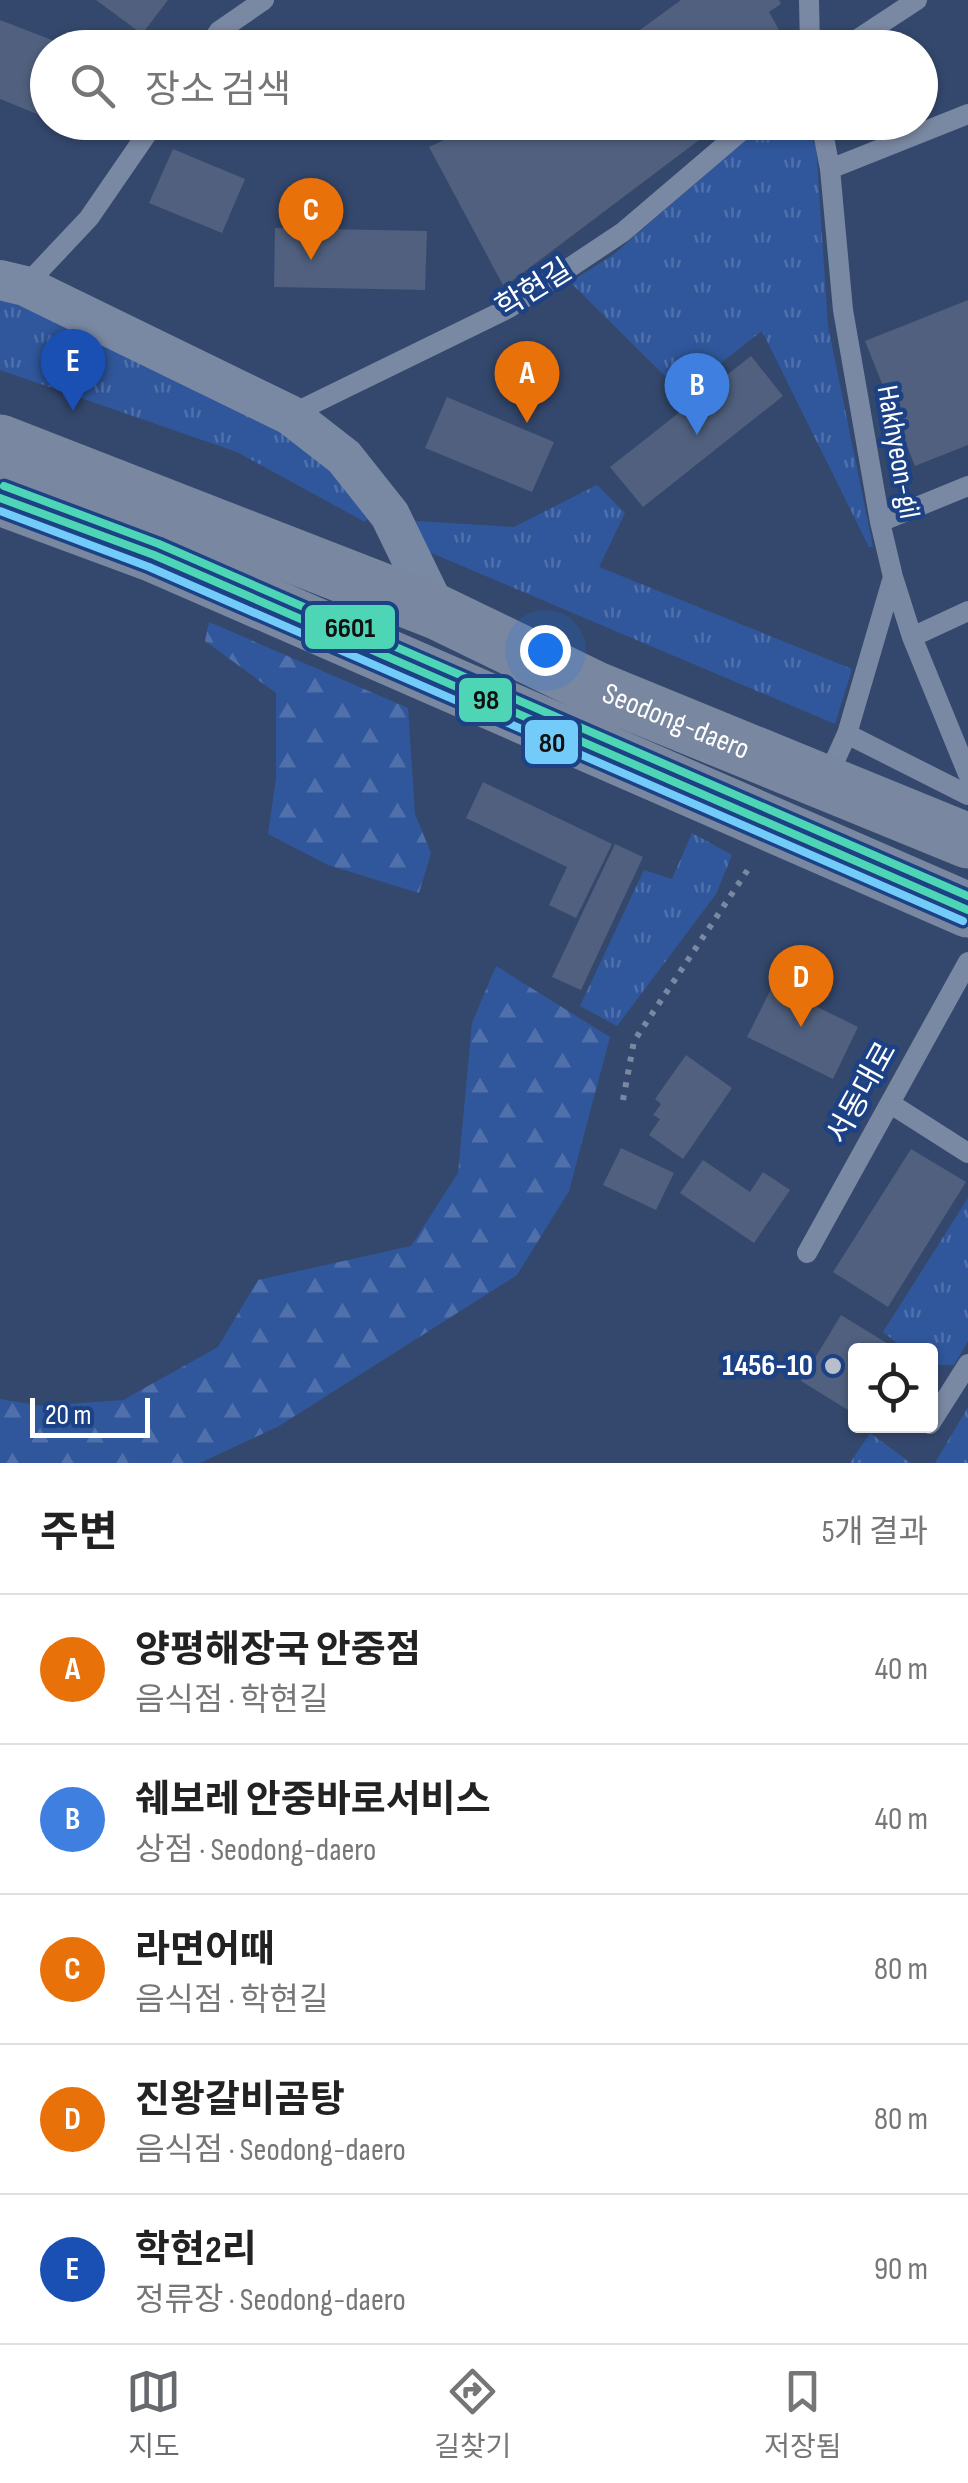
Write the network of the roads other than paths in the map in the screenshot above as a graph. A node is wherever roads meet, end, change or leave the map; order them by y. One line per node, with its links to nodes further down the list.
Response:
1 (264, 0): 4 (lane)
2 (808, 0): 5 (lane)
3 (917, 0): 6 (lane)
4 (222, 30)
5 (809, 30)
6 (871, 30)
7 (968, 114): 8 (lane)
8 (938, 126)
9 (143, 140): 14 (lane)
10 (731, 140): 15 (lane, 학현길)
11 (825, 140): 13 (lane, Hakhyeon-gil)
12 (903, 140): 13 (lane)
13 (830, 169): 19 (lane, Hakhyeon-gil)
14 (12, 283): 15 (street)
15 (290, 415): 22 (street)
16 (0, 442): 22 (main road, Seodong-daero)
17 (968, 486): 19 (lane)
18 (0, 498): 27 (main road, Seodong-daero)
19 (880, 522): 20 (lane, Hakhyeon-gil)
20 (893, 577): 23 (lane); 24 (lane, Hakhyeon-gil)
21 (968, 611): 23 (lane)
22 (437, 612): 24 (main road, Seodong-daero)
23 (912, 637): 25 (lane)
24 (836, 758): 26 (main road, Seodong-daero)
25 (968, 774)
26 (966, 824)
27 (968, 910)
28 (968, 962): 29 (lane, 서동대로)
29 (891, 1104): 30 (lane); 31 (lane, 서동대로)
30 (968, 1153)
31 (807, 1252)
32 (968, 1364): 33 (lane)
33 (938, 1412)

